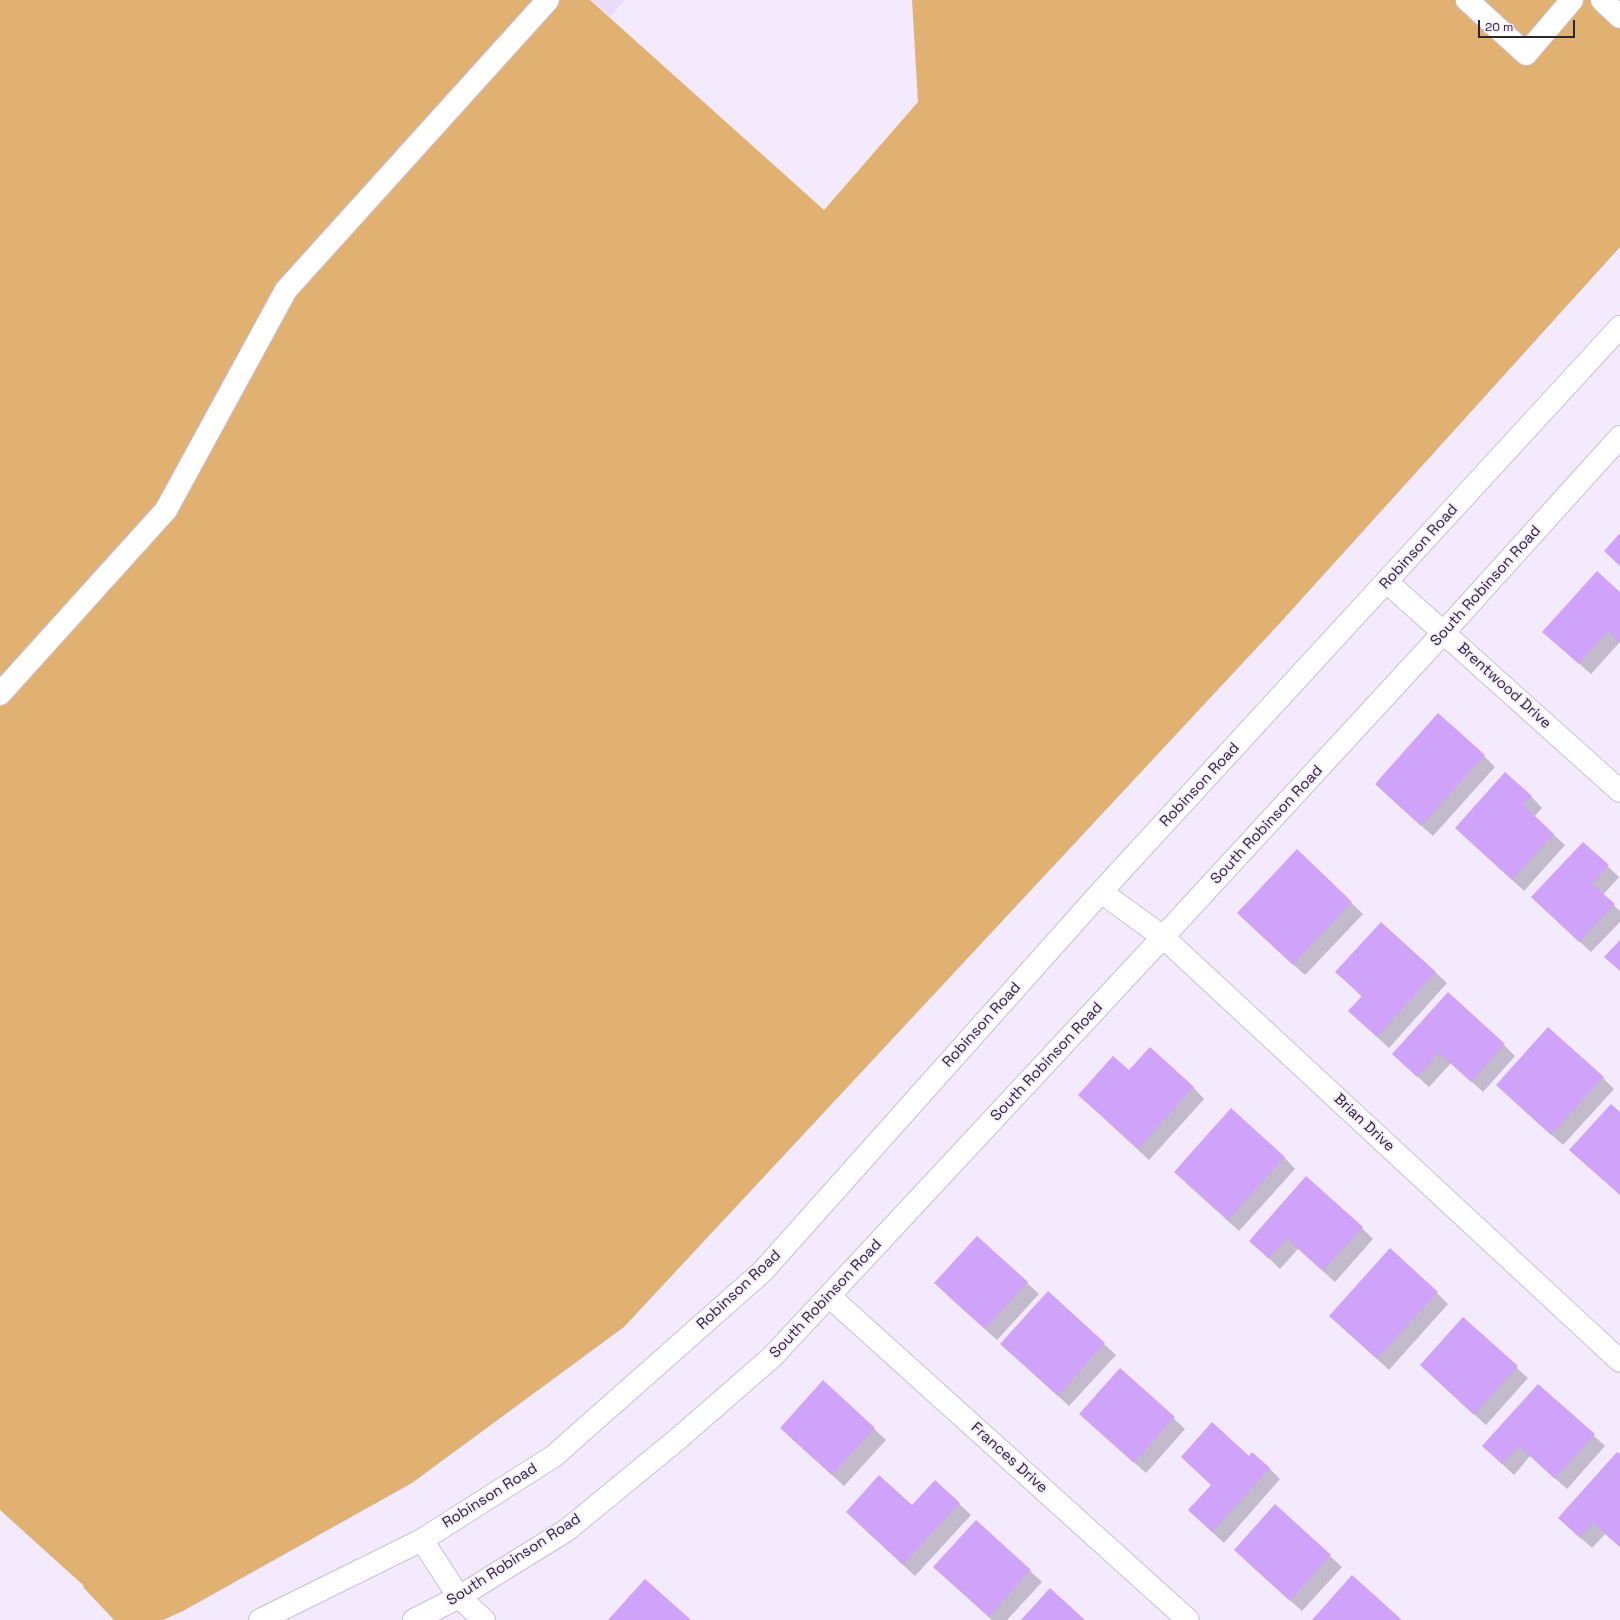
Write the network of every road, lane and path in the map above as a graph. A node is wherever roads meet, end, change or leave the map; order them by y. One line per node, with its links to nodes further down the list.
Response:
1 (548, 0): 10 (street)
2 (1467, 0): 3 (street)
3 (1572, 0)
4 (1602, 0): 5 (street)
5 (1620, 17)
6 (1620, 327): 8 (street, Robinson Road)
7 (1620, 437): 9 (street, South Robinson Road)
8 (1388, 582): 9 (street, Brentwood Drive); 12 (street, Robinson Road)
9 (1444, 632): 11 (street, Brentwood Drive); 13 (street, South Robinson Road)
10 (0, 694)
11 (1618, 786)
12 (1101, 892): 13 (street, Brian Drive); 16 (street, Robinson Road)
13 (1163, 937): 14 (street, South Robinson Road); 15 (street, Brian Drive)
14 (829, 1296): 17 (street, South Robinson Road); 21 (street, Frances Drive)
15 (1620, 1361)
16 (422, 1540): 17 (street); 18 (street, Robinson Road)
17 (459, 1597): 19 (street, South Robinson Road); 20 (street)
18 (260, 1620)
19 (414, 1620)
20 (484, 1620)
21 (1188, 1620)

